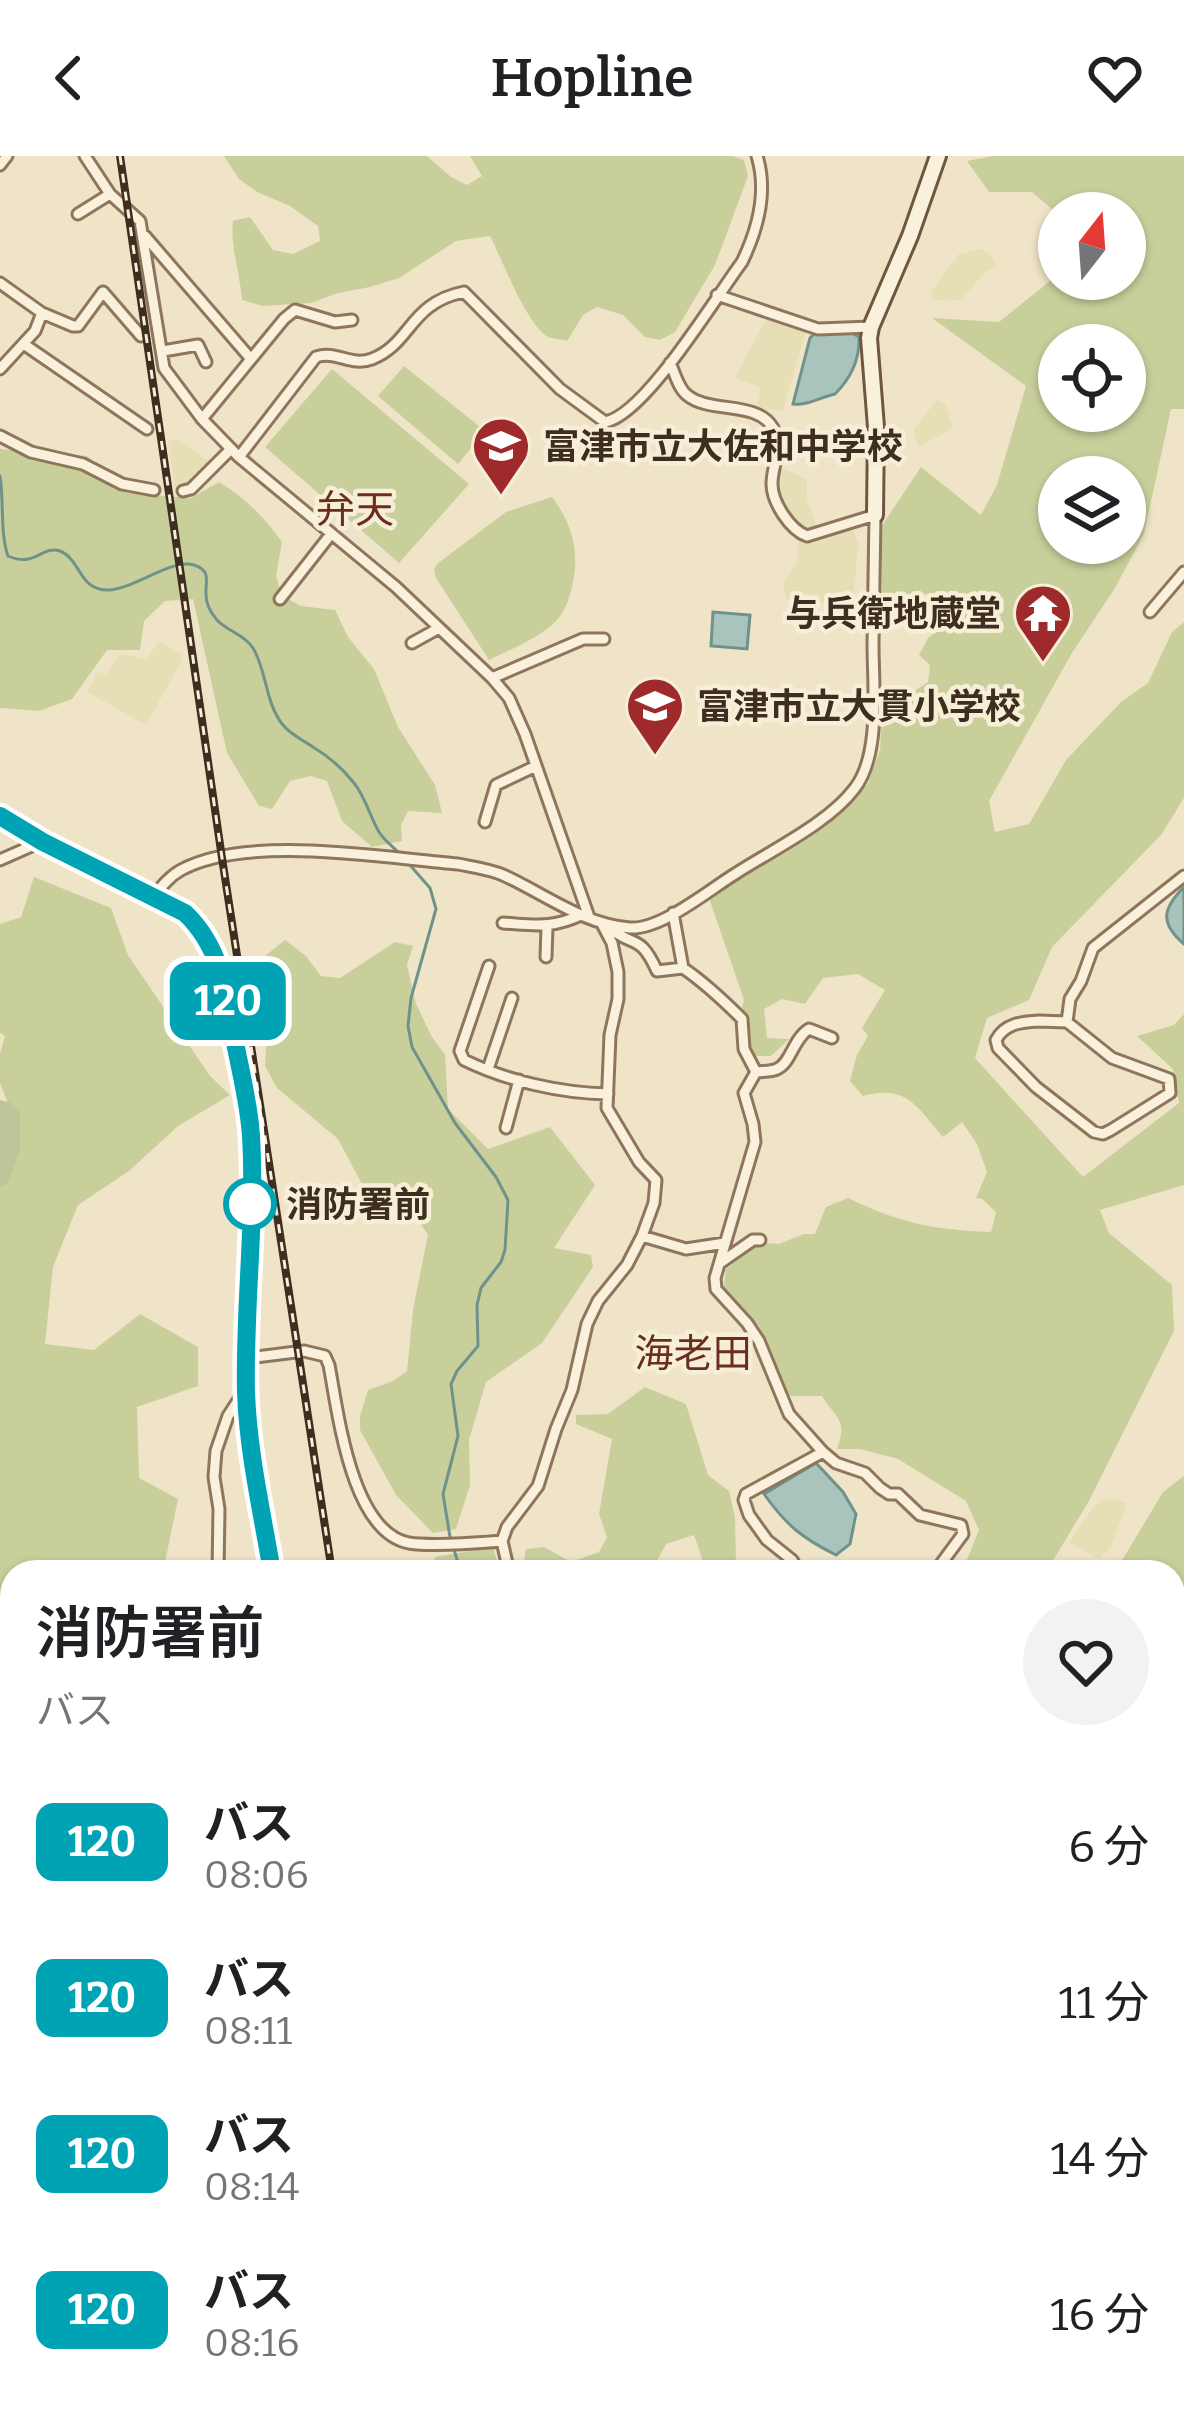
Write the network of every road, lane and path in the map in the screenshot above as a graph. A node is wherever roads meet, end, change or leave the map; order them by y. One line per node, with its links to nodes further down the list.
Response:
1 (7, 156): 5 (street)
2 (85, 156): 6 (street)
3 (757, 156): 10 (street)
4 (939, 158): 13 (street)
5 (0, 165)
6 (110, 194): 7 (street); 8 (street)
7 (78, 214)
8 (142, 233): 16 (street); 17 (street)
9 (0, 283): 11 (street)
10 (717, 295): 13 (street); 19 (street)
11 (42, 313): 14 (street); 15 (street)
12 (352, 320): 17 (street)
13 (871, 327): 27 (street)
14 (141, 336)
15 (25, 345): 20 (street); 22 (street)
16 (163, 351): 18 (street); 21 (street)
17 (251, 359): 21 (street)
18 (206, 362)
19 (670, 363): 24 (street); 27 (street)
20 (0, 369)
21 (202, 419): 24 (street)
22 (147, 429)
23 (0, 436): 25 (street)
24 (235, 453): 26 (street); 28 (street)
25 (154, 490)
26 (183, 491)
27 (875, 515): 43 (street)
28 (331, 535): 30 (street); 32 (street)
29 (1184, 572): 31 (street)
30 (280, 599)
31 (1150, 612)
32 (439, 628): 34 (street); 35 (street)
33 (604, 639): 35 (street)
34 (412, 643)
35 (492, 678): 36 (street)
36 (536, 766): 38 (street); 44 (street)
37 (0, 816): 39 (highway)
38 (485, 822)
39 (43, 842): 40 (street); 42 (highway)
40 (0, 860)
41 (1184, 876): 51 (street)
42 (154, 896): 44 (street); 62 (highway)
43 (673, 914): 44 (street); 49 (street)
44 (594, 919): 46 (street); 49 (street); 56 (street)
45 (503, 923): 46 (street)
46 (547, 927): 47 (street)
47 (546, 957)
48 (489, 966): 53 (street)
49 (683, 968): 54 (street)
50 (512, 998): 53 (street)
51 (1067, 1022): 51 (street)
52 (832, 1038): 54 (street)
53 (488, 1070): 55 (street)
54 (756, 1072): 60 (street)
55 (519, 1080): 56 (street); 57 (street)
56 (608, 1094): 58 (street)
57 (506, 1128)
58 (643, 1236): 60 (street); 65 (street)
59 (760, 1240): 61 (street)
60 (725, 1243): 61 (street)
61 (719, 1263): 64 (street)
62 (248, 1358): 63 (highway); 65 (street)
63 (246, 1388): 66 (street); 67 (highway)
64 (823, 1452): 69 (street); 70 (street)
65 (502, 1541): 68 (street)
66 (218, 1560)
67 (270, 1560)
68 (506, 1560)
69 (792, 1560)
70 (944, 1560)

